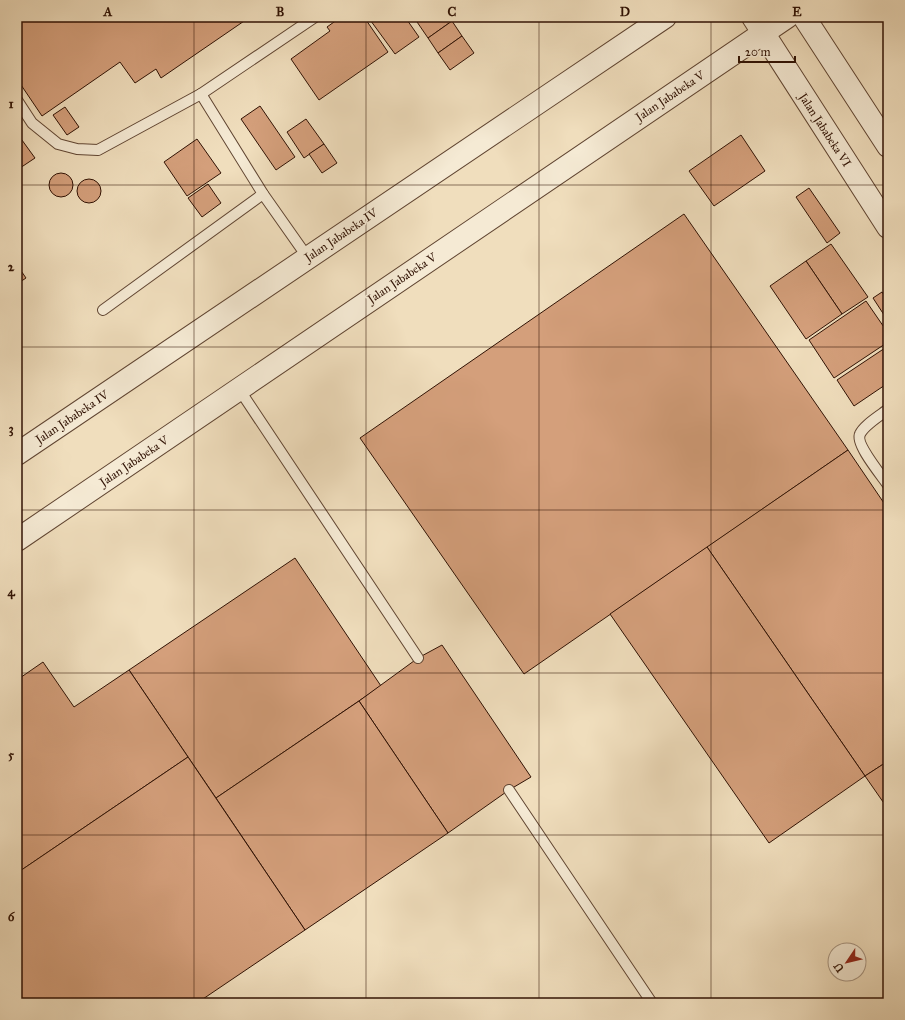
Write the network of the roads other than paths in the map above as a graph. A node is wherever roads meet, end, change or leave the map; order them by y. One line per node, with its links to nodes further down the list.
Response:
1 (315, 17): 6 (lane)
2 (664, 17): 11 (street, Jalan Jababeka IV)
3 (787, 17): 5 (street, Jalan Jababeka V)
4 (804, 17): 8 (street)
5 (758, 25): 10 (street, Jalan Jababeka VI); 13 (street, Jalan Jababeka V)
6 (201, 94): 7 (lane); 9 (lane)
7 (17, 100)
8 (888, 145)
9 (264, 194): 11 (lane); 12 (lane)
10 (888, 227)
11 (308, 258): 15 (street, Jalan Jababeka IV)
12 (103, 310)
13 (239, 389): 17 (street, Jalan Jababeka V); 18 (lane)
14 (888, 409): 16 (lane)
15 (18, 452)
16 (888, 485)
17 (17, 540)
18 (418, 658)
19 (508, 790): 20 (lane)
20 (652, 1003)

